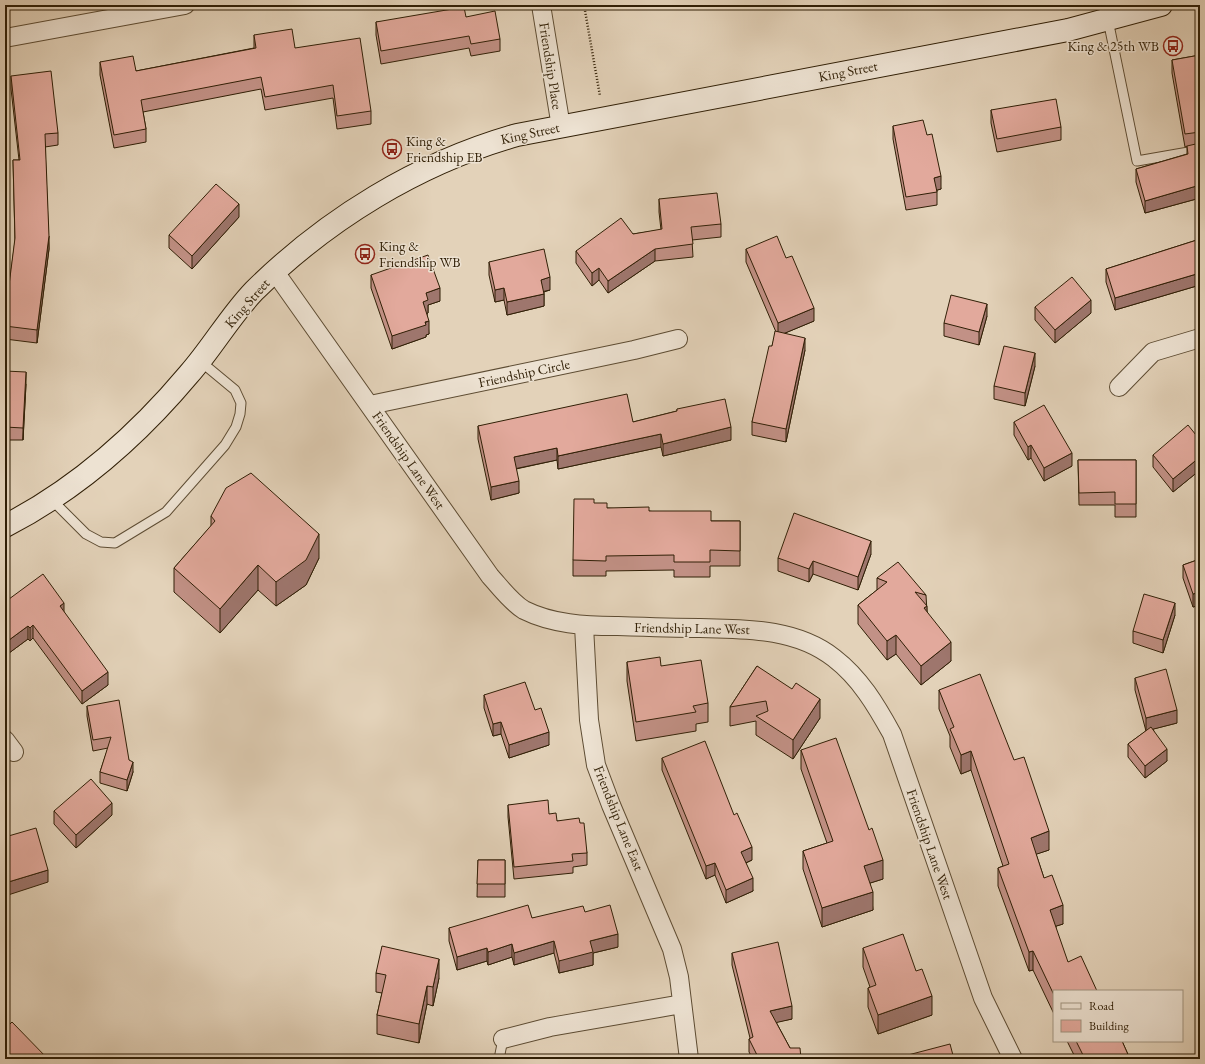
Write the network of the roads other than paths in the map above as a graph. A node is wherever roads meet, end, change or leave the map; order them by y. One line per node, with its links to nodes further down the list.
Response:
1 (185, 5): 5 (street)
2 (541, 5): 6 (street, Friendship Place)
3 (1161, 5): 4 (street, King Street)
4 (1108, 20): 6 (street, King Street); 7 (lane)
5 (5, 38)
6 (561, 127): 8 (street, King Street)
7 (1200, 150)
8 (275, 272): 11 (street, King Street); 13 (street, Friendship Lane West)
9 (1200, 338): 12 (street)
10 (678, 339): 13 (street, Friendship Circle)
11 (200, 361): 14 (street, King Street); 14 (lane)
12 (1119, 387)
13 (370, 405): 16 (street, Friendship Lane West)
14 (51, 499): 15 (street, King Street)
15 (5, 526)
16 (584, 626): 17 (street, Friendship Lane East); 21 (street, Friendship Lane West)
17 (682, 1004): 18 (street); 20 (street, Friendship Lane East)
18 (503, 1039): 19 (lane)
19 (499, 1059)
20 (689, 1059)
21 (1013, 1059)

